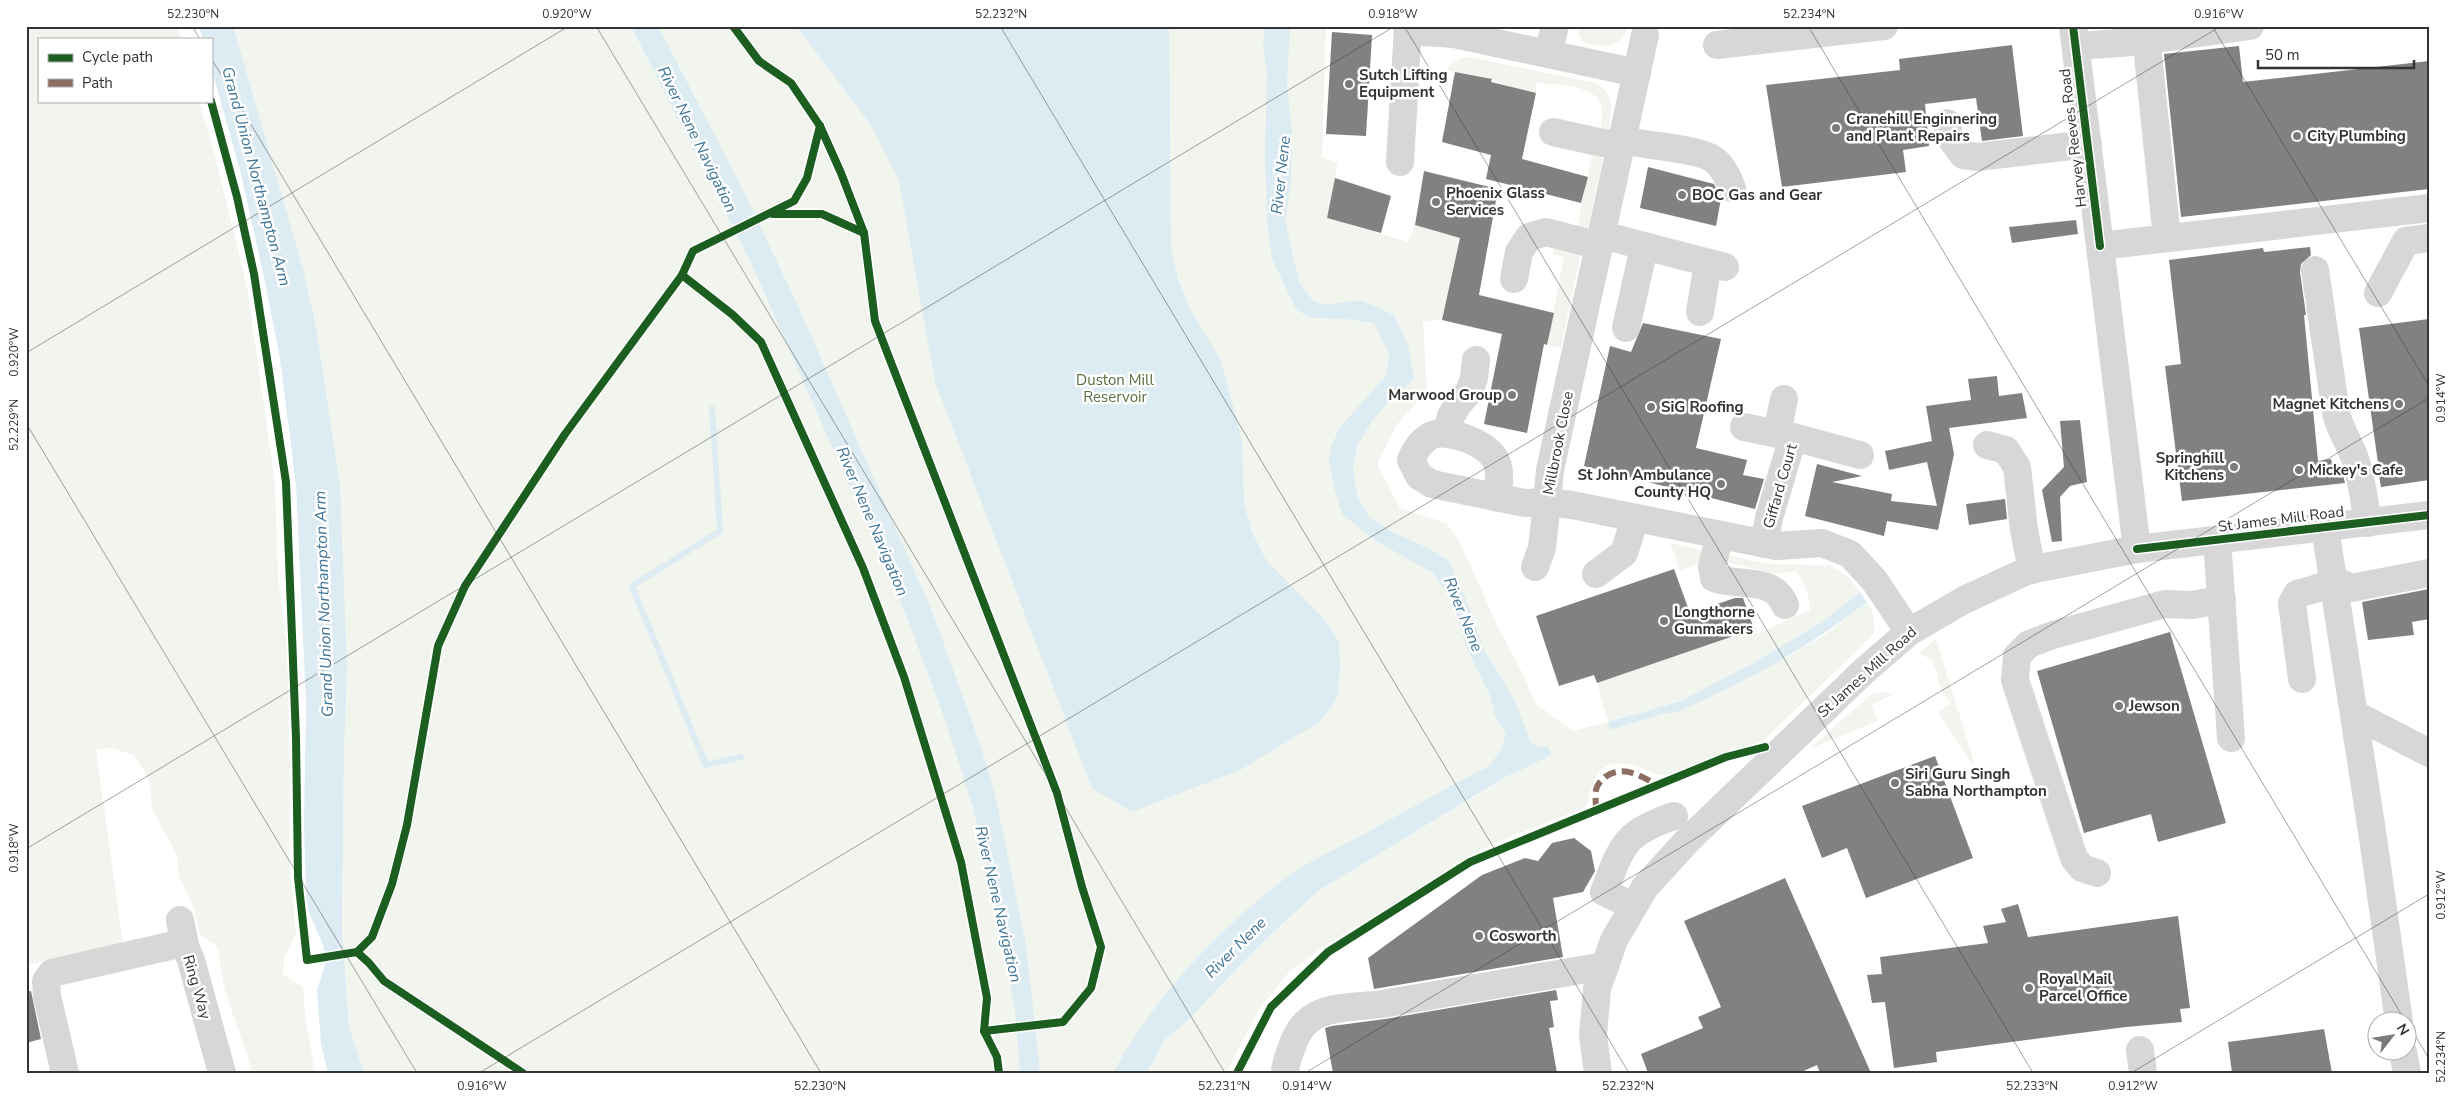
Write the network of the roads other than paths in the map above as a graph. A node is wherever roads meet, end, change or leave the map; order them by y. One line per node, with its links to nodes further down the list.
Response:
1 (1555, 26): 9 (street)
2 (1884, 26): 8 (street)
3 (2250, 26): 5 (street)
4 (1408, 28): 9 (street); 15 (street)
5 (2146, 33): 7 (street); 18 (street)
6 (1645, 36): 10 (street, Millbrook Close)
7 (2075, 36): 14 (street, Harvey Reeves Road)
8 (1717, 45)
9 (1548, 54): 10 (street)
10 (1637, 74): 13 (street, Millbrook Close)
11 (1947, 123): 14 (street)
12 (1553, 132): 13 (street)
13 (1622, 142): 16 (street); 20 (street, Millbrook Close)
14 (2088, 144): 21 (street, Harvey Reeves Road)
15 (1400, 162)
16 (1732, 188)
17 (2429, 208): 18 (street)
18 (2167, 238): 21 (street)
19 (2429, 238): 25 (street)
20 (1601, 240): 22 (street); 24 (street); 36 (street, Millbrook Close)
21 (2100, 246): 44 (street, Harvey Reeves Road)
22 (1644, 247): 26 (street); 27 (street)
23 (2315, 270): 39 (street)
24 (1514, 278)
25 (2378, 293)
26 (1700, 312)
27 (1626, 328)
28 (1476, 360): 31 (street)
29 (1784, 398): 32 (street)
30 (1744, 427): 32 (street)
31 (1447, 433): 35 (street); 35 (street)
32 (1785, 435): 34 (street, Giffard Court); 43 (street, Giffard Court)
33 (1987, 446): 46 (street)
34 (1860, 455)
35 (1498, 498): 36 (street)
36 (1547, 502): 38 (street, Millbrook Close); 45 (street)
37 (2429, 515): 39 (street, St James Mill Road)
38 (1635, 518): 41 (street, Millbrook Close); 48 (street)
39 (2368, 522): 40 (street, St James Mill Road)
40 (2324, 528): 42 (street, St James Mill Road); 49 (street)
41 (1720, 535): 43 (street, Millbrook Close); 51 (street)
42 (2217, 540): 44 (street, St James Mill Road); 50 (street)
43 (1764, 544): 52 (street, Millbrook Close)
44 (2137, 550): 46 (street, St James Mill Road)
45 (1535, 567)
46 (2032, 570): 52 (street, St James Mill Road)
47 (2429, 573): 49 (street)
48 (1596, 574)
49 (2334, 580): 53 (street); 54 (street)
50 (2222, 599): 55 (street); 58 (street)
51 (1785, 605)
52 (1910, 632): 59 (street, St James Mill Road)
53 (2302, 679)
54 (2354, 714): 56 (street); 63 (street)
55 (2231, 738)
56 (2429, 753)
57 (1674, 816): 59 (street)
58 (2097, 873)
59 (1633, 906): 60 (street, St James Mill Road)
60 (1605, 966): 66 (street); 67 (street, St James Mill Road)
61 (52, 973): 62 (street, Ring Way); 64 (street); 65 (street, Ring Way)
62 (26, 979)
63 (2398, 1012)
64 (65, 1073)
65 (222, 1073)
66 (1285, 1073)
67 (1598, 1073)

